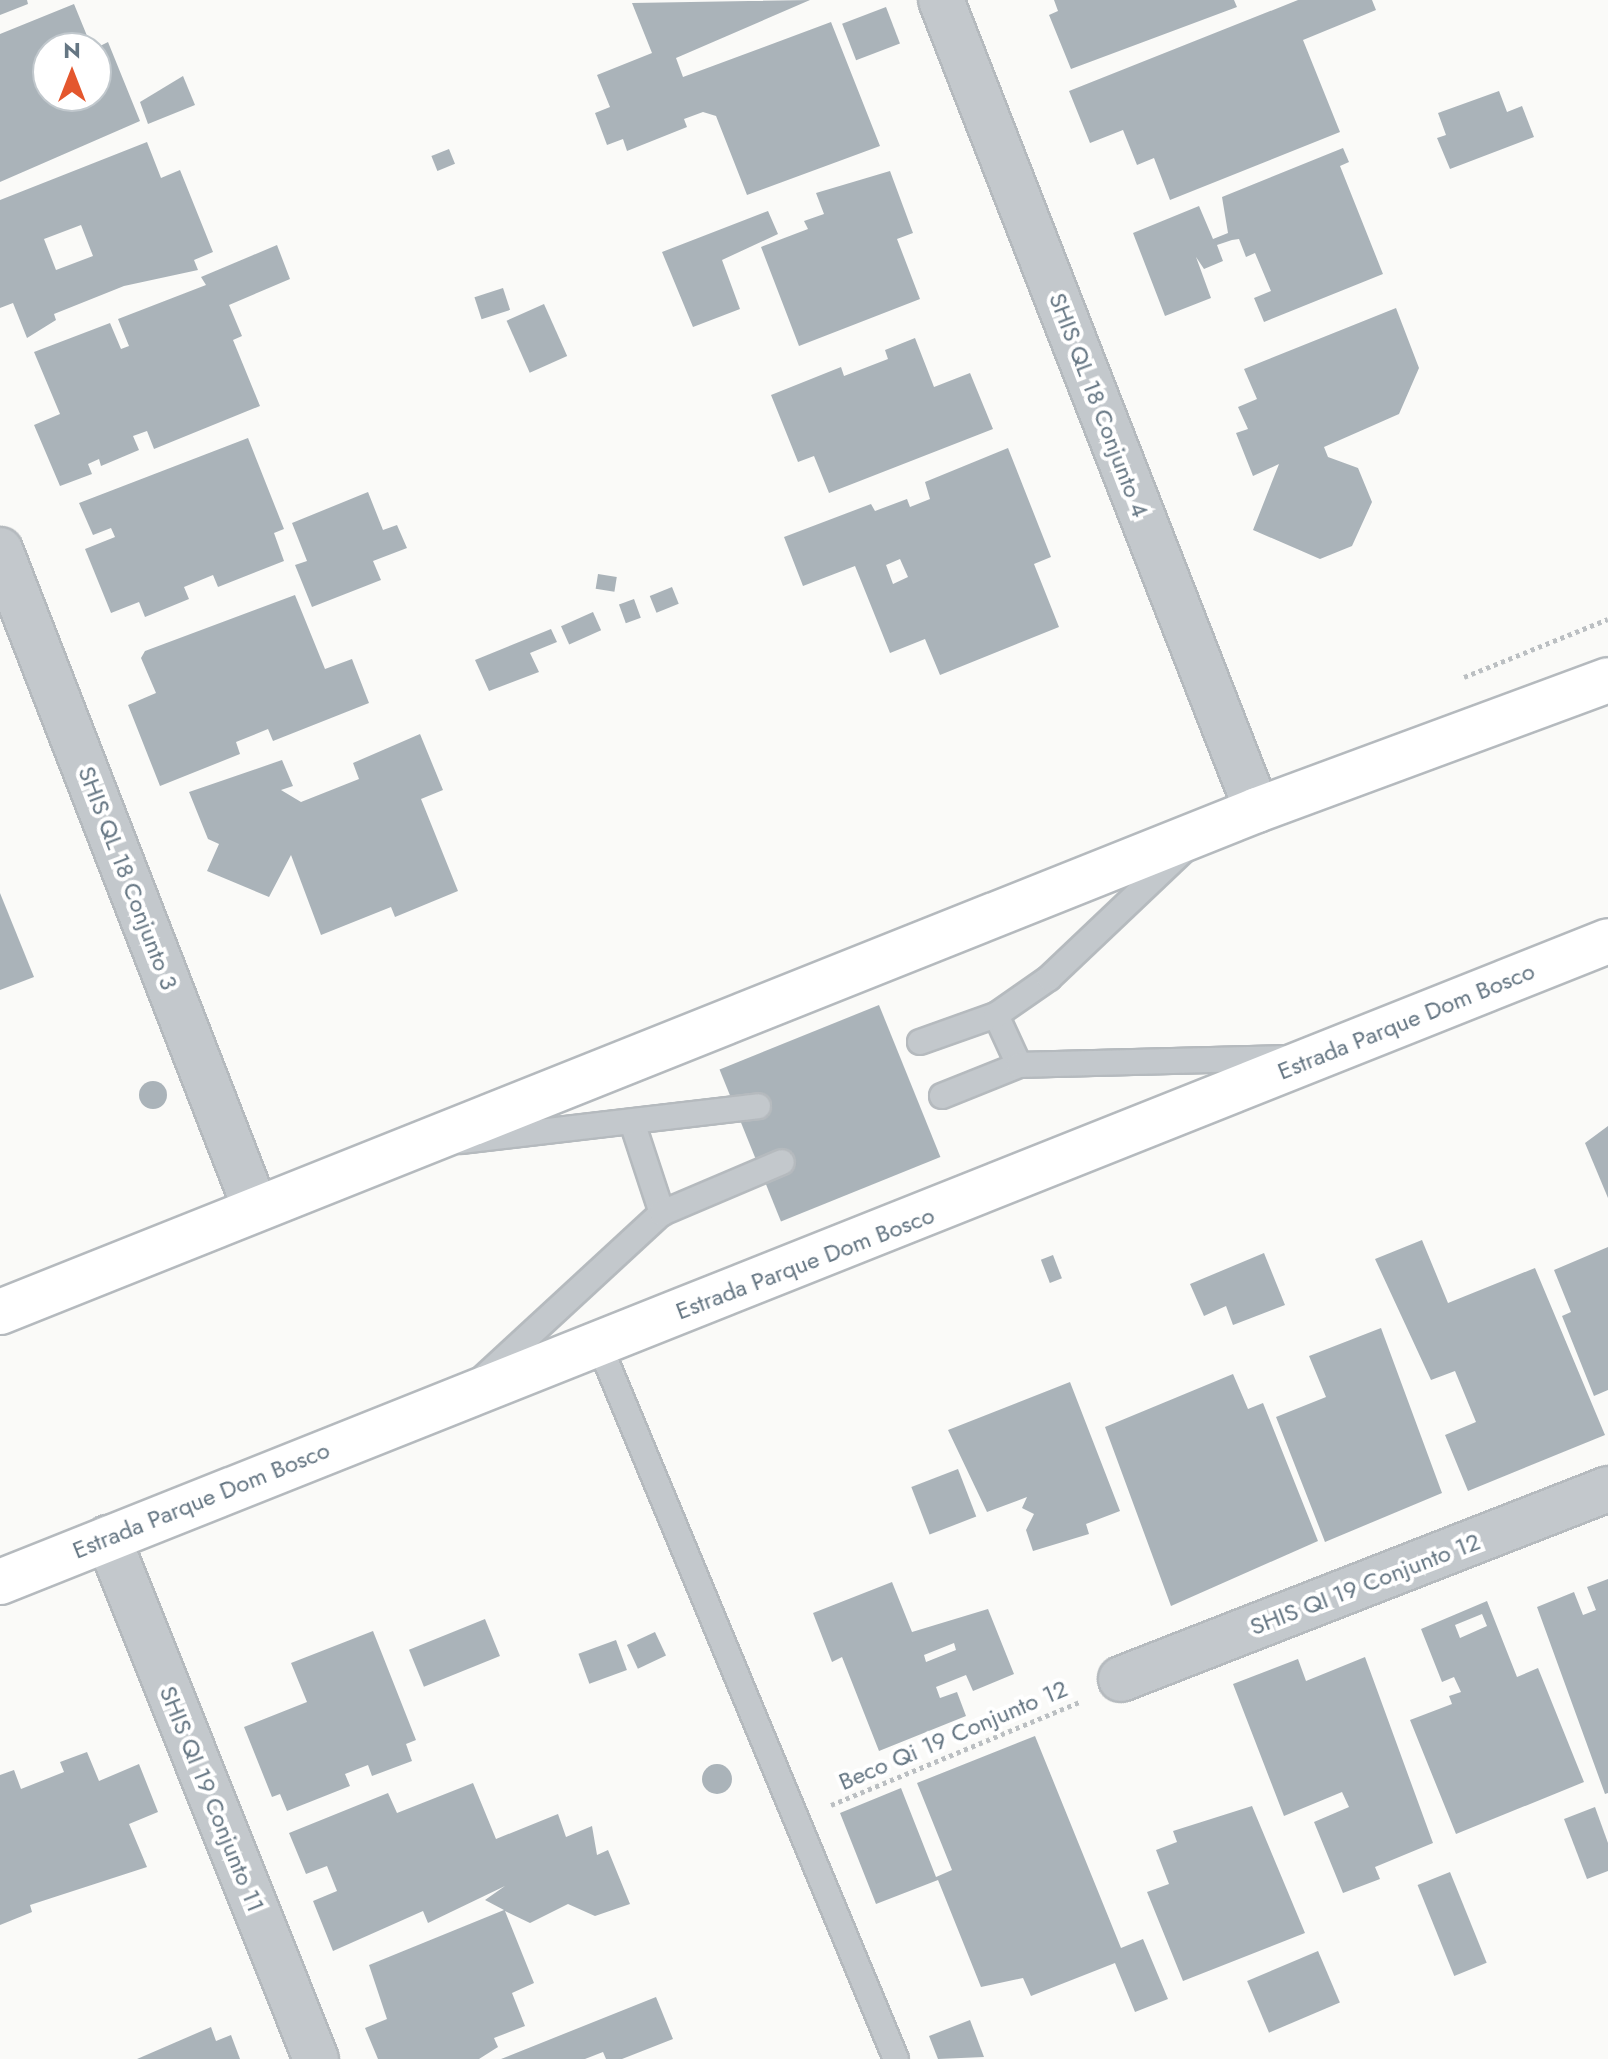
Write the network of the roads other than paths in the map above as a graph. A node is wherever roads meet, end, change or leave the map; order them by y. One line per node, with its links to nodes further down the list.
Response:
1 (941, 0): 4 (street, SHIS QL 18 Conjunto 4)
2 (0, 550): 16 (street, SHIS QL 18 Conjunto 3)
3 (1608, 680): 4 (main road)
4 (1257, 810): 5 (main road)
5 (1204, 831): 7 (lane); 14 (main road)
6 (1608, 941): 9 (main road, Estrada Parque Dom Bosco)
7 (996, 1015): 8 (lane); 10 (lane)
8 (920, 1042)
9 (1316, 1057): 10 (lane); 19 (main road, Estrada Parque Dom Bosco)
10 (1019, 1065): 11 (lane)
11 (942, 1096)
12 (758, 1106): 13 (lane)
13 (633, 1125): 14 (lane); 17 (lane)
14 (404, 1147): 16 (main road)
15 (782, 1162): 17 (lane)
16 (255, 1207): 18 (main road)
17 (662, 1213): 20 (lane)
18 (0, 1312)
19 (598, 1342): 20 (main road, Estrada Parque Dom Bosco); 26 (lane)
20 (470, 1390): 22 (main road, Estrada Parque Dom Bosco)
21 (1608, 1489): 24 (street, SHIS QI 19 Conjunto 12)
22 (108, 1538): 23 (main road, Estrada Parque Dom Bosco); 25 (street, SHIS QI 19 Conjunto 11)
23 (0, 1582)
24 (1121, 1679)
25 (316, 2059)
26 (896, 2059)

